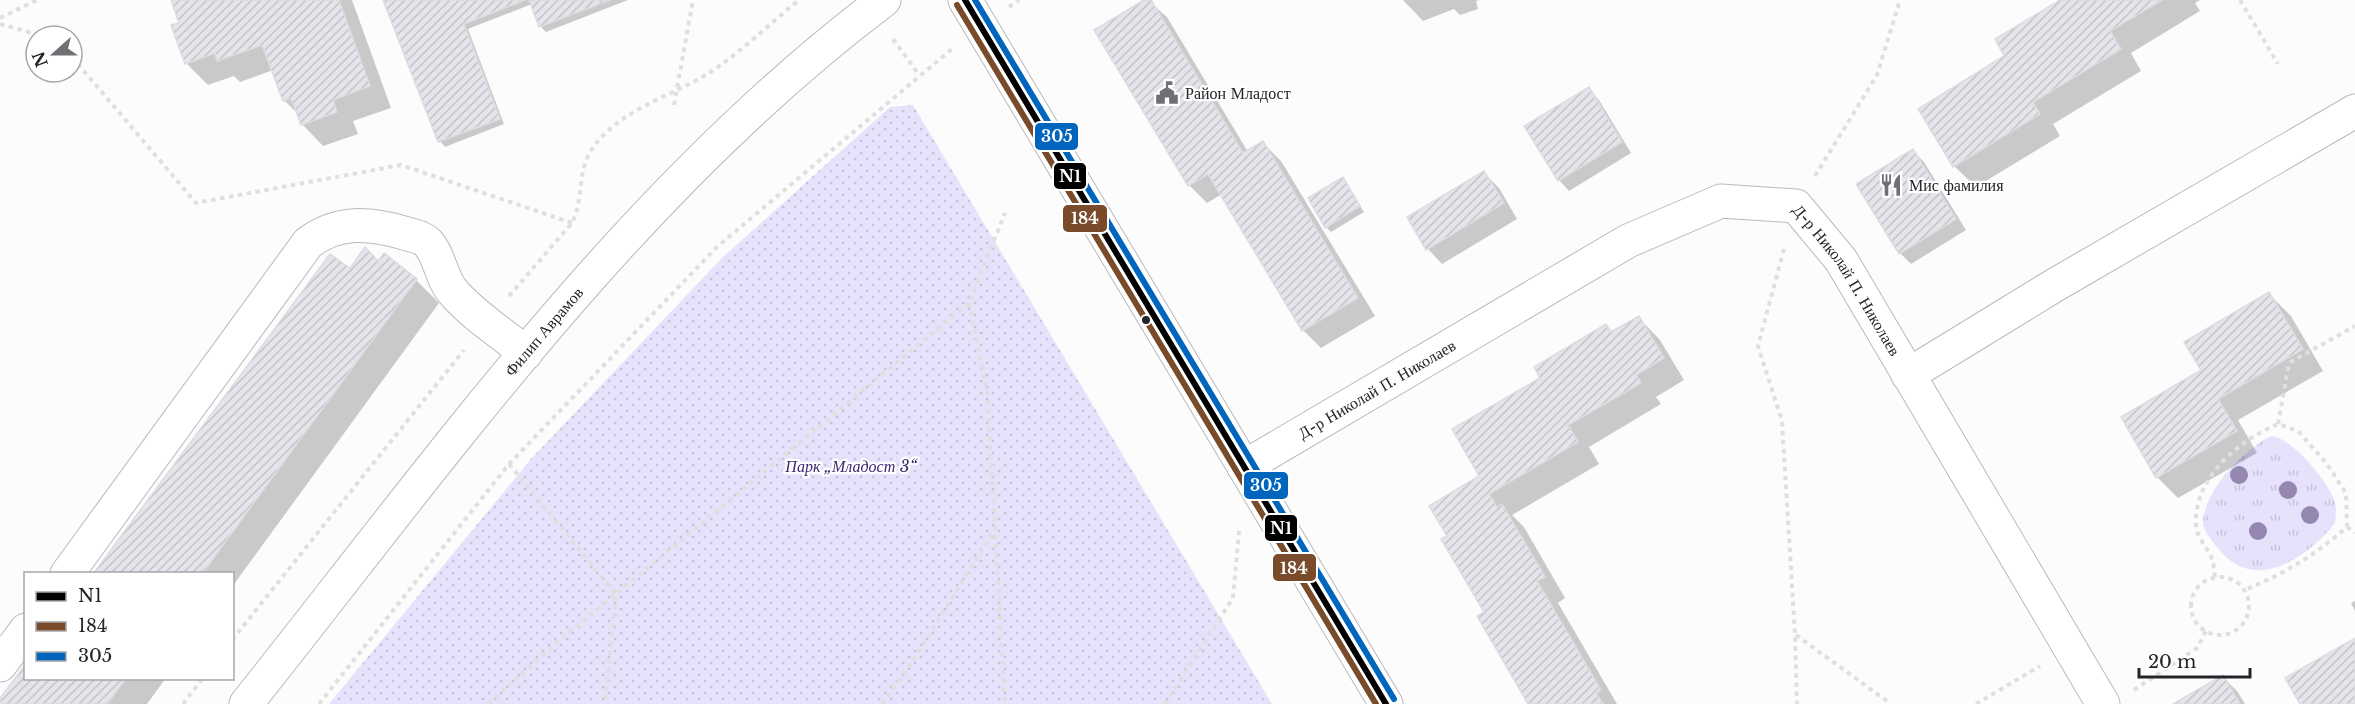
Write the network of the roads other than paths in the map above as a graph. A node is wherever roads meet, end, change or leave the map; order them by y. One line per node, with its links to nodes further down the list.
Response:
1 (884, 0): 4 (street, Филип Аврамов)
2 (965, 0): 6 (street)
3 (2355, 111): 5 (street)
4 (526, 352): 7 (street); 11 (street, Филип Аврамов)
5 (1908, 375): 6 (street, Д-р Николай П. Николаев); 10 (street, Д-р Николай П. Николаев)
6 (1244, 467): 12 (street)
7 (68, 572)
8 (24, 633): 9 (street)
9 (0, 665)
10 (2118, 698)
11 (246, 704)
12 (1386, 704)

